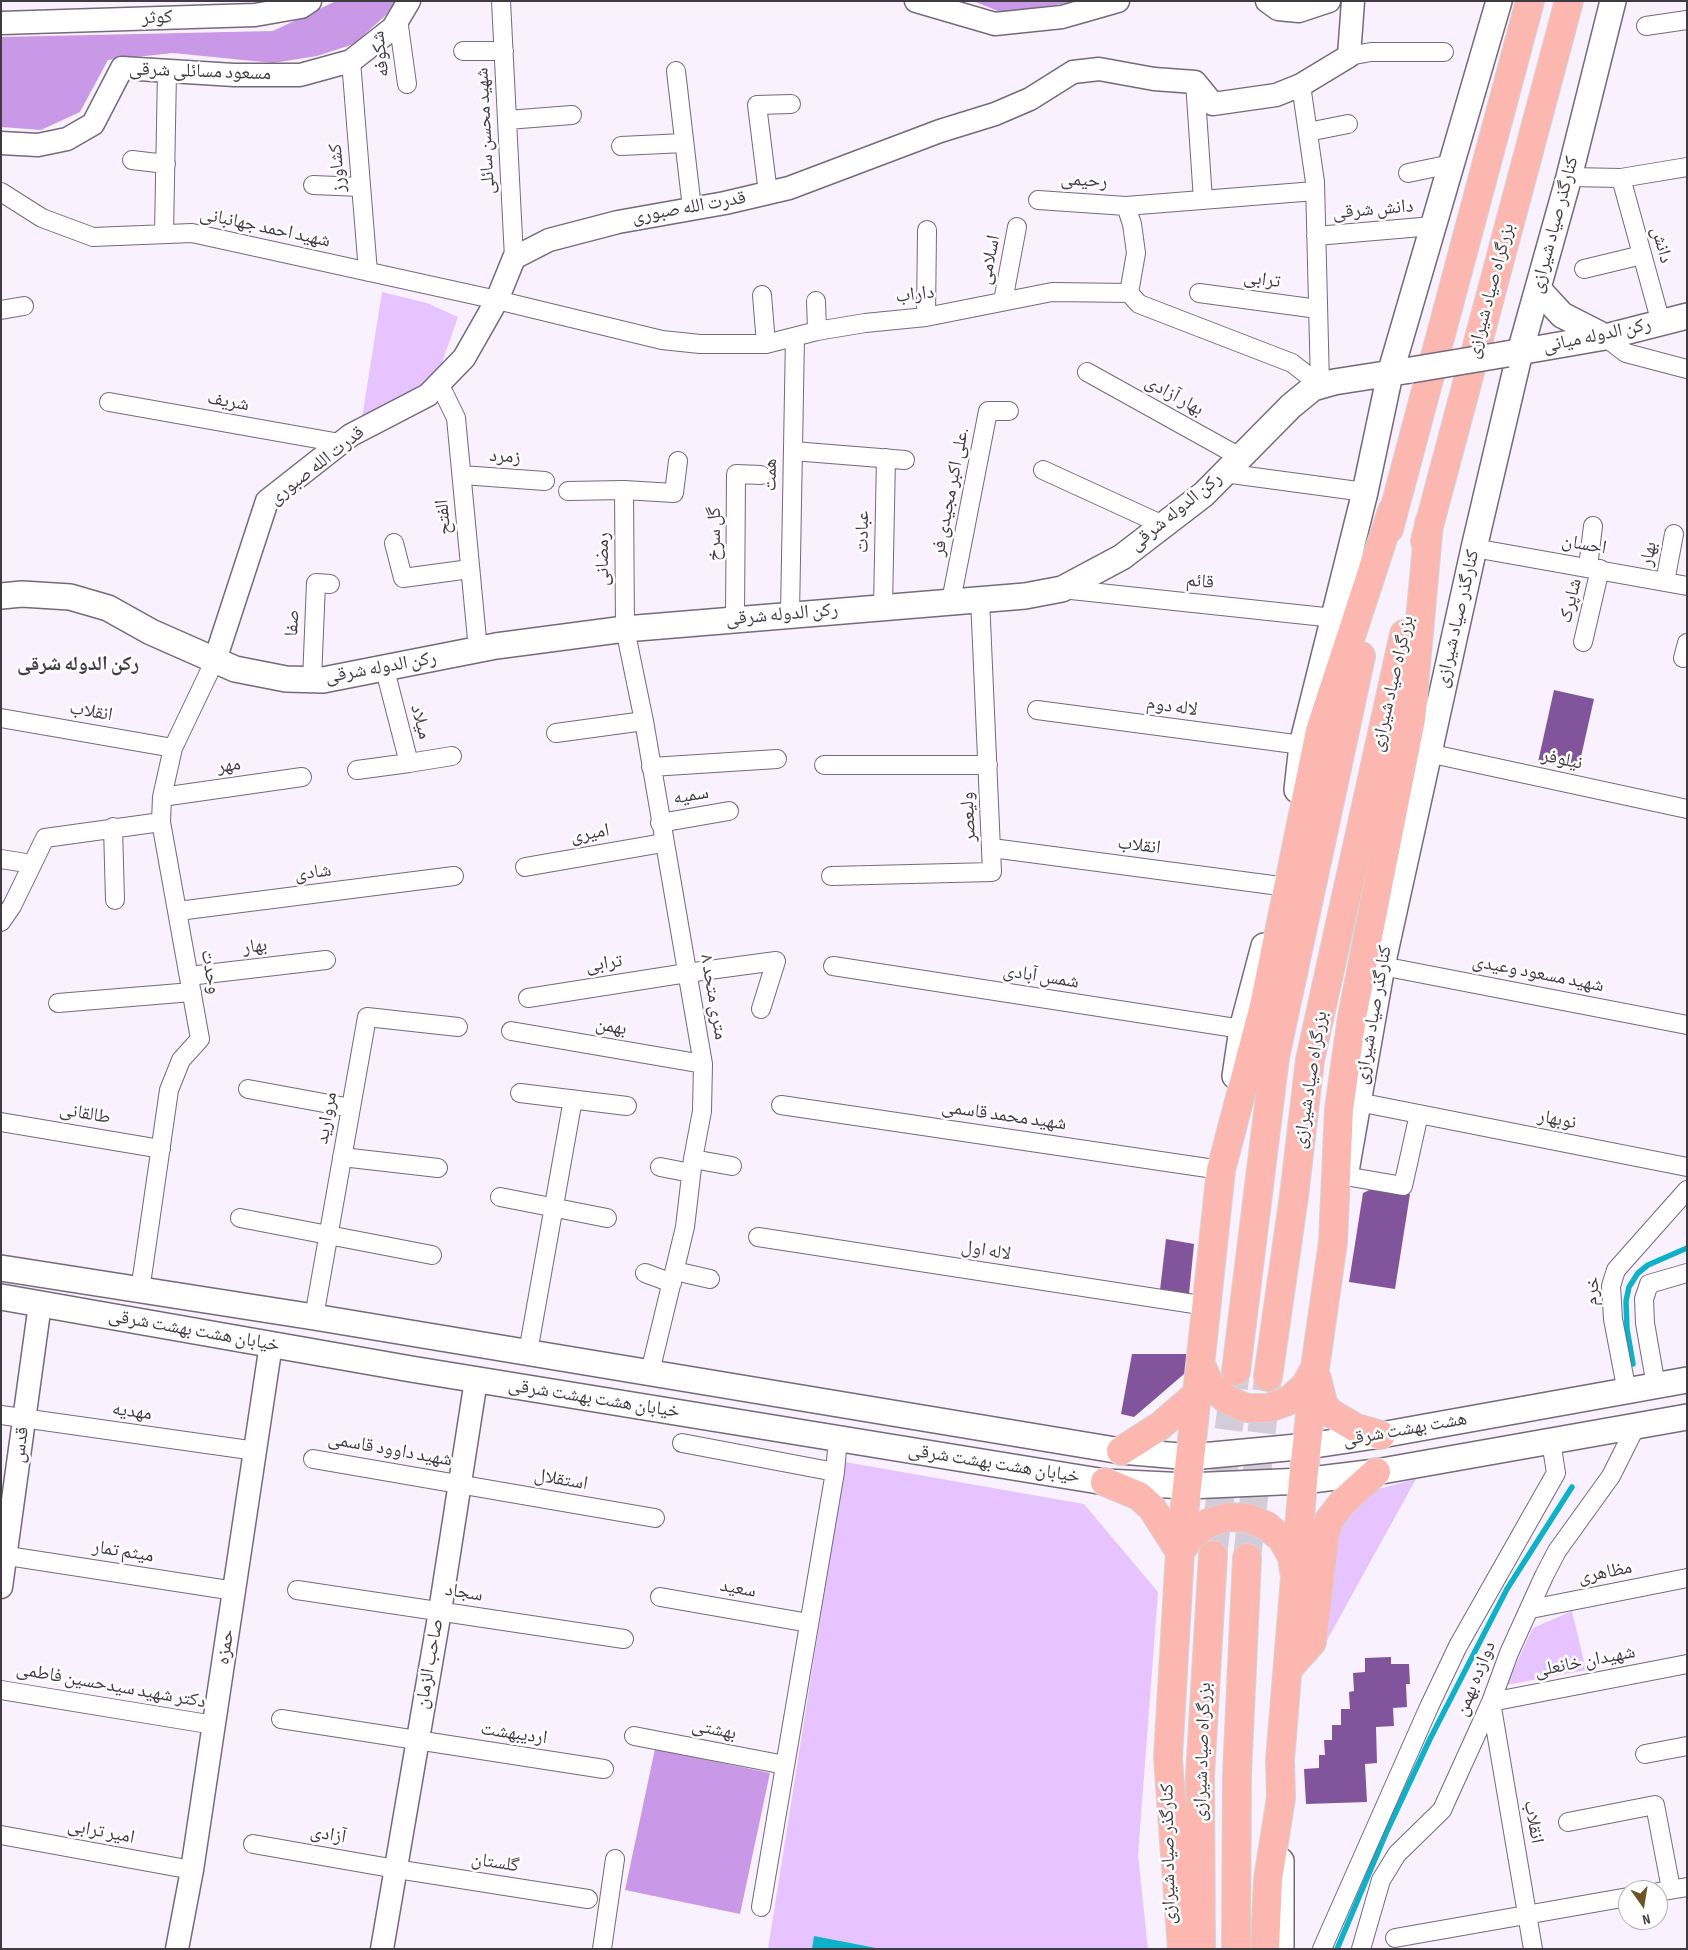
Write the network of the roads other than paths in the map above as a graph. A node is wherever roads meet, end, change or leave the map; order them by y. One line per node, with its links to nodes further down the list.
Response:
1 (501, 1): 17 (street, شهید محسن سائلی)
2 (916, 1): 3 (street)
3 (1118, 1)
4 (1267, 1): 5 (street)
5 (1329, 1)
6 (1353, 1): 19 (street)
7 (1499, 1): 36 (main road)
8 (1530, 1): 97 (highway, بزرگراه صیاد شیرازی)
9 (1570, 1): 98 (highway, بزرگراه صیاد شیرازی)
10 (1613, 1): 39 (main road, کنارگذر صیاد شیرازی)
11 (304, 3): 14 (street, کوثر)
12 (404, 10): 20 (street, مسعود مسائلی شرقی); 24 (street, شکوفه)
13 (1687, 20): 15 (street)
14 (1, 22)
15 (1646, 26)
16 (463, 51): 17 (street)
17 (504, 51): 28 (street, شهید محسن سائلی)
18 (1444, 52): 19 (street)
19 (1349, 56): 25 (street)
20 (351, 61): 21 (street, مسعود مسائلی شرقی); 42 (street, کشاورز)
21 (167, 71): 31 (street, مسعود مسائلی شرقی); 35 (street)
22 (676, 71): 32 (street)
23 (1195, 82): 25 (street); 45 (street, قدرت الله صبوری); 47 (street)
24 (406, 84)
25 (1301, 85): 30 (street)
26 (791, 104): 45 (street)
27 (572, 115): 28 (street)
28 (507, 120): 56 (street, شهید محسن سائلی)
29 (1348, 124): 30 (street)
30 (1308, 132): 43 (street)
31 (1, 142)
32 (684, 143): 33 (street); 49 (street)
33 (621, 146)
34 (132, 160): 35 (street)
35 (166, 164): 53 (street)
36 (1451, 164): 38 (street); 50 (main road)
37 (1687, 166): 40 (street)
38 (1408, 173)
39 (1569, 177): 40 (street); 59 (main road, کنارگذر صیاد شیرازی)
40 (1620, 178): 55 (street, دانش)
41 (313, 185): 42 (street)
42 (361, 187): 58 (street, کشاورز)
43 (1315, 191): 47 (street, رحیمی); 54 (street)
44 (1, 192): 53 (street, شهید احمد جهانبانی)
45 (768, 193): 49 (street, قدرت الله صبوری)
46 (1038, 200): 48 (street, رحیمی)
47 (1203, 200): 48 (street, رحیمی)
48 (1126, 206): 60 (street)
49 (692, 208): 56 (street, قدرت الله صبوری)
50 (1433, 226): 54 (street, دانش شرقی); 79 (main road)
51 (1017, 227): 65 (street, اسلامی)
52 (927, 230): 70 (street)
53 (164, 234): 58 (street, شهید احمد جهانبانی)
54 (1316, 236): 67 (street)
55 (1642, 255): 57 (street); 71 (street, دانش)
56 (514, 258): 63 (street, قدرت الله صبوری)
57 (1584, 269)
58 (368, 272): 63 (street, شهید احمد جهانبانی)
59 (1538, 289): 74 (main road); 76 (main road, کنارگذر صیاد شیرازی)
60 (1129, 293): 65 (street, داراب); 81 (street)
61 (1199, 293): 67 (street, ترابی)
62 (762, 294): 75 (street)
63 (497, 300): 75 (street, داراب); 80 (street, قدرت الله صبوری)
64 (816, 301): 72 (street)
65 (1004, 301): 70 (street, داراب)
66 (24, 306): 68 (street)
67 (1318, 309): 81 (street)
68 (1, 310)
69 (1687, 316): 71 (main road, رکن الدوله میانی)
70 (926, 317): 72 (street, داراب)
71 (1661, 323): 74 (main road, رکن الدوله میانی)
72 (817, 331): 73 (street, داراب)
73 (796, 337): 75 (street, داراب); 85 (street, همت)
74 (1605, 337): 76 (main road, رکن الدوله میانی); 77 (street)
75 (766, 344)
76 (1513, 353): 79 (main road, رکن الدوله شرقی, bridge); 103 (main road, کنارگذر صیاد شیرازی)
77 (1687, 370)
78 (1087, 372): 89 (street, بهار آزادی)
79 (1400, 372): 81 (main road, رکن الدوله شرقی); 96 (main road)
80 (440, 384): 84 (street, قدرت الله صبوری); 91 (street, الفتح)
81 (1320, 385): 89 (main road, رکن الدوله شرقی)
82 (109, 402): 84 (street, شریف)
83 (1008, 412): 112 (street, علی اکبر مجیدی فر.)
84 (340, 443): 120 (street, قدرت الله صبوری)
85 (793, 450): 86 (street); 114 (street, همت)
86 (886, 458): 87 (street); 113 (street, عبادت)
87 (905, 460)
88 (678, 461): 94 (street)
89 (1232, 465): 96 (street); 99 (main road, رکن الدوله شرقی)
90 (1043, 470): 99 (street)
91 (462, 475): 93 (street, زمرد); 105 (street, الفتح)
92 (761, 475): 115 (street, گل سرخ)
93 (545, 481)
94 (624, 490): 95 (street); 117 (street, رمضانی)
95 (568, 491)
96 (1365, 492): 116 (main road)
97 (1392, 511): 184 (highway); 211 (highway, بزرگراه صیاد شیرازی)
98 (1429, 523): 193 (highway); 213 (highway, بزرگراه صیاد شیرازی)
99 (1163, 526): 109 (main road, رکن الدوله شرقی)
100 (1593, 526): 104 (street, شاپرک)
101 (1674, 534): 106 (street, بهار)
102 (394, 543): 105 (street)
103 (1474, 548): 104 (street, احسان); 129 (main road, کنارگذر صیاد شیرازی)
104 (1594, 568): 106 (street, احسان); 118 (street, شاپرک)
105 (470, 569): 119 (street, الفتح)
106 (1665, 582): 108 (street, احسان)
107 (330, 584): 122 (street, صفا)
108 (1687, 586)
109 (1062, 589): 111 (main road, رکن الدوله شرقی); 116 (street, قائم)
110 (1, 596): 120 (main road, رکن الدوله شرقی)
111 (980, 598): 112 (main road, رکن الدوله شرقی); 134 (street, ولیعصر)
112 (951, 601): 113 (main road, رکن الدوله شرقی)
113 (883, 606): 114 (main road, رکن الدوله شرقی)
114 (790, 614): 115 (main road, رکن الدوله شرقی)
115 (735, 618): 117 (main road, رکن الدوله شرقی)
116 (1334, 618): 127 (main road)
117 (625, 629): 119 (main road, رکن الدوله شرقی); 125 (street, ۸ متری متحد)
118 (1583, 642)
119 (478, 650): 121 (main road, رکن الدوله شرقی)
120 (215, 660): 122 (main road, رکن الدوله شرقی); 128 (street, وحدت)
121 (385, 670): 122 (main road, رکن الدوله شرقی); 132 (street, میلاد)
122 (312, 680)
123 (1037, 710): 127 (street, لاله دوم)
124 (1, 718): 128 (street, انقلاب)
125 (644, 722): 126 (street); 135 (street, ۸ متری متحد)
126 (556, 733)
127 (1302, 745): 151 (main road)
128 (173, 748): 138 (street, وحدت)
129 (1428, 753): 139 (street, نیلوفر); 157 (main road, کنارگذر صیاد شیرازی)
130 (452, 756): 132 (street)
131 (777, 759): 135 (street)
132 (409, 763): 136 (street, میلاد)
133 (824, 765): 134 (street)
134 (988, 765): 145 (street, ولیعصر)
135 (651, 766): 142 (street, ۸ متری متحد)
136 (357, 770)
137 (302, 778): 138 (street, مهر)
138 (162, 797): 141 (street, وحدت)
139 (1687, 809)
140 (729, 811): 142 (street, سمیه)
141 (161, 822): 143 (street); 153 (street, وحدت)
142 (660, 823): 144 (street, ۸ متری متحد)
143 (114, 827): 147 (street); 152 (street)
144 (663, 843): 148 (street, امیری); 158 (street, ۸ متری متحد)
145 (992, 848): 150 (street, ولیعصر); 151 (street, انقلاب)
146 (1, 859): 147 (street)
147 (32, 864): 154 (street)
148 (525, 868)
149 (454, 876): 153 (street, شادی)
150 (831, 876)
151 (1280, 886): 165 (main road)
152 (115, 900)
153 (178, 911): 159 (street, وحدت)
154 (1, 922)
155 (326, 960): 159 (street, بهار)
156 (833, 966): 165 (street, شمس آبادی)
157 (1382, 966): 163 (street, شهید مسعود وعیدی); 171 (main road, کنارگذر صیاد شیرازی)
158 (687, 973): 160 (street, ترابی); 162 (street, ترابی); 167 (street, ۸ متری متحد)
159 (190, 984): 161 (street, بهار); 177 (street, وحدت)
160 (528, 998)
161 (58, 1003)
162 (761, 1009)
163 (1687, 1025)
164 (458, 1027): 174 (street, مروارید)
165 (1242, 1029): 184 (main road)
166 (511, 1031): 167 (street, بهمن)
167 (703, 1064): 179 (street, ۸ متری متحد)
168 (248, 1089): 174 (street)
169 (520, 1093): 170 (street)
170 (573, 1099): 173 (street); 188 (street)
171 (1358, 1102): 175 (street, نوبهار); 185 (main road, کنارگذر صیاد شیرازی)
172 (781, 1105): 184 (street, شهید محمد قاسمی)
173 (627, 1106)
174 (351, 1108): 178 (street, مروارید)
175 (1419, 1114): 182 (street, نوبهار); 185 (street)
176 (1, 1122): 177 (street, طالقانی)
177 (161, 1149): 200 (street, وحدت)
178 (342, 1157): 183 (street); 191 (street, مروارید)
179 (692, 1166): 180 (street); 181 (street); 198 (street, ۸ متری متحد)
180 (732, 1166)
181 (660, 1167)
182 (1687, 1167)
183 (438, 1168)
184 (1221, 1170): 203 (highway)
185 (1345, 1176): 193 (main road, کنارگذر صیاد شیرازی)
186 (1687, 1190): 217 (street, خرم)
187 (500, 1197): 188 (street)
188 (554, 1206): 190 (street); 207 (street)
189 (240, 1218): 191 (street)
190 (608, 1218)
191 (328, 1236): 194 (street); 204 (street, مروارید)
192 (758, 1237): 203 (street, لاله اول)
193 (1333, 1242): 209 (highway)
194 (432, 1255)
195 (1, 1268): 200 (main road, خیابان هشت بهشت شرقی)
196 (645, 1273): 198 (street)
197 (1687, 1273): 216 (street)
198 (673, 1277): 199 (street); 212 (street, ۸ متری متحد)
199 (710, 1279)
200 (140, 1291): 204 (main road, خیابان هشت بهشت شرقی)
201 (1, 1298): 202 (main road, خیابان هشت بهشت شرقی)
202 (40, 1304): 206 (main road, خیابان هشت بهشت شرقی); 221 (street, قدس)
203 (1207, 1306): 208 (highway)
204 (314, 1316): 205 (main road, خیابان هشت بهشت شرقی)
205 (420, 1334): 207 (main road, خیابان هشت بهشت شرقی); 210 (main road)
206 (271, 1344): 210 (main road, خیابان هشت بهشت شرقی); 228 (street, حمزه)
207 (528, 1352): 212 (main road, خیابان هشت بهشت شرقی)
208 (1201, 1365): 209 (highway); 218 (highway)
209 (1315, 1368): 223 (highway); 227 (highway)
210 (411, 1369): 214 (main road, خیابان هشت بهشت شرقی)
211 (1236, 1371)
212 (650, 1372): 229 (main road, خیابان هشت بهشت شرقی)
213 (1268, 1377)
214 (476, 1380): 224 (main road, خیابان هشت بهشت شرقی); 236 (street, صاحب الزمان)
215 (1687, 1380): 216 (main road, هشت بهشت شرقی)
216 (1656, 1386): 217 (main road, هشت بهشت شرقی)
217 (1627, 1392): 223 (main road, هشت بهشت شرقی)
218 (1196, 1395): 229 (highway); 230 (highway)
219 (1, 1415): 221 (street, مهدیه)
220 (1687, 1417): 222 (main road, هشت بهشت شرقی)
221 (24, 1418): 228 (street, مهدیه); 240 (street, قدس)
222 (1636, 1426): 225 (main road, هشت بهشت شرقی); 249 (street, دوازده بهمن)
223 (1381, 1435): 227 (main road, هشت بهشت شرقی)
224 (838, 1438): 232 (street); 235 (main road, خیابان هشت بهشت شرقی)
225 (1551, 1441): 233 (main road, هشت بهشت شرقی); 288 (street, دوازده بهمن)
226 (682, 1443): 232 (street)
227 (1308, 1446): 230 (main road, هشت بهشت شرقی); 234 (highway)
228 (256, 1451): 247 (street, حمزه)
229 (1121, 1452): 230 (main road, هشت بهشت شرقی)
230 (1191, 1457): 237 (highway)
231 (314, 1459): 236 (street, شهید داوود قاسمی)
232 (835, 1472): 251 (street)
233 (1376, 1472): 234 (main road, هشت بهشت شرقی); 254 (highway)
234 (1303, 1481): 237 (main road, هشت بهشت شرقی); 243 (highway)
235 (1105, 1482): 237 (main road, خیابان هشت بهشت شرقی); 239 (highway)
236 (459, 1484): 238 (street, استقلال); 250 (street, صاحب الزمان)
237 (1188, 1486): 239 (highway)
238 (655, 1518)
239 (1180, 1552): 243 (highway); 263 (highway)
240 (3, 1555): 245 (street, قدس); 247 (street, میثم تمار)
241 (1213, 1555): 284 (highway, بزرگراه صیاد شیرازی)
242 (1247, 1558): 285 (highway, بزرگراه صیاد شیرازی)
243 (1295, 1577): 254 (highway)
244 (1687, 1578): 249 (street, مظاهری)
245 (1, 1586)
246 (297, 1590): 250 (street, سجاد)
247 (235, 1591): 258 (street, حمزه)
248 (660, 1597): 251 (street, سعید)
249 (1531, 1609): 256 (street, دوازده بهمن)
250 (440, 1611): 252 (street, سجاد); 260 (street, صاحب الزمان)
251 (809, 1623): 264 (street)
252 (624, 1639)
253 (1687, 1664): 256 (street, شهیدان خانعلی)
254 (1288, 1669): 266 (highway)
255 (1, 1690): 258 (street, دکتر شهید سیدحسین فاطمی)
256 (1491, 1702): 277 (street, انقلاب); 289 (street, دوازده بهمن)
257 (281, 1719): 260 (street, اردیبهشت)
258 (214, 1725): 272 (street, حمزه)
259 (634, 1736): 264 (street, بهشتی)
260 (418, 1741): 265 (street, اردیبهشت); 271 (street, صاحب الزمان)
261 (1687, 1746): 262 (street)
262 (1646, 1754)
263 (1168, 1758): 282 (main road, کنارگذر صیاد شیرازی); 283 (highway)
264 (785, 1766): 276 (street)
265 (604, 1768)
266 (1281, 1798): 286 (highway); 287 (main road)
267 (1568, 1822): 273 (street)
268 (1, 1835): 272 (street, امیر ترابی)
269 (253, 1844): 271 (street, آزادی)
270 (615, 1859): 281 (street)
271 (396, 1869): 274 (street, گلستان); 280 (street, صاحب الزمان)
272 (192, 1870): 279 (street, حمزه)
273 (1672, 1889)
274 (588, 1899)
275 (1618, 1899): 277 (street)
276 (761, 1907)
277 (1528, 1915): 278 (street); 290 (street, انقلاب)
278 (1395, 1938)
279 (177, 1949)
280 (382, 1949)
281 (602, 1949)
282 (1170, 1949)
283 (1182, 1949)
284 (1201, 1949)
285 (1236, 1949)
286 (1265, 1949)
287 (1281, 1949)
288 (1322, 1949)
289 (1361, 1949)
290 (1533, 1949)

